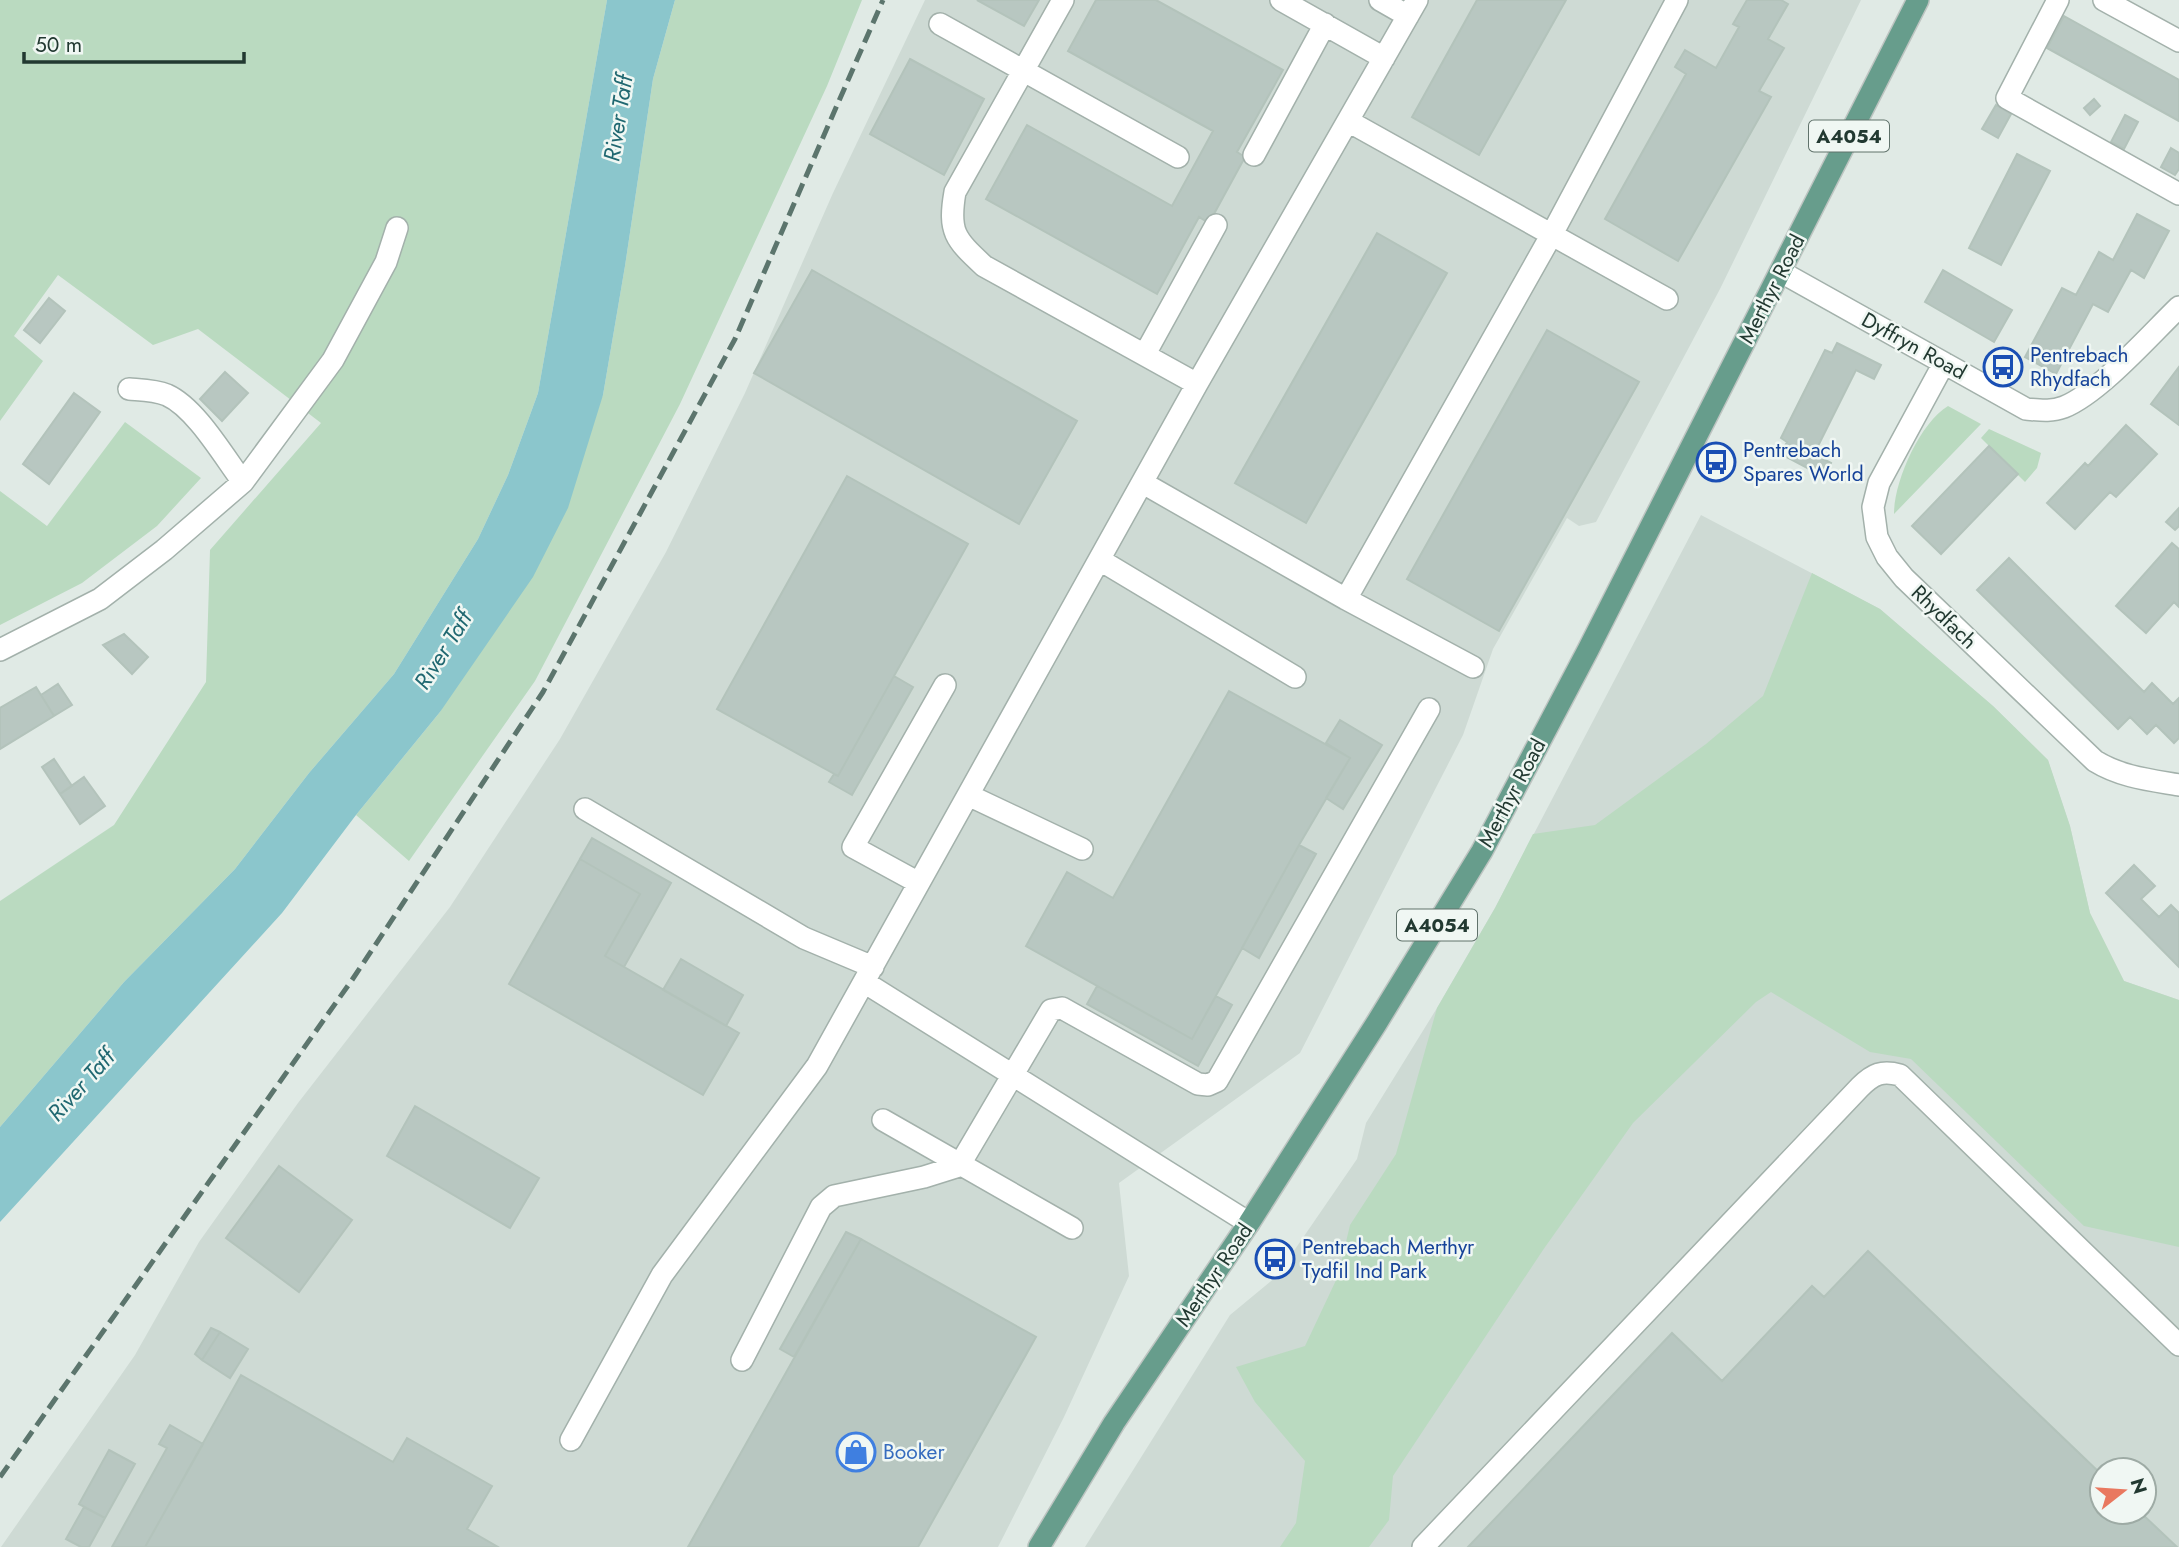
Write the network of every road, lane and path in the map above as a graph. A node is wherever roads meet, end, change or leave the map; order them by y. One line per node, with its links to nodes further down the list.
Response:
1 (1063, 0): 13 (street)
2 (1281, 0): 10 (street)
3 (1380, 0): 8 (street)
4 (1677, 0): 20 (street)
5 (1918, 0): 21 (main road, Merthyr Road / A4054)
6 (2058, 0): 17 (street)
7 (2104, 0): 11 (street)
8 (1412, 8): 12 (street)
9 (940, 24): 13 (street)
10 (1325, 24): 12 (street); 15 (street)
11 (2179, 41)
12 (1384, 58): 14 (street)
13 (1024, 71): 16 (street); 24 (street)
14 (1348, 121): 20 (street); 26 (street)
15 (1254, 155)
16 (1178, 157)
17 (2179, 194)
18 (1216, 225): 24 (street)
19 (397, 228): 28 (street)
20 (1552, 234): 22 (street); 31 (street)
21 (1781, 272): 25 (street, Dyffryn Road); 46 (main road, Merthyr Road / A4054)
22 (1667, 299)
23 (2179, 307): 25 (street, Dyffryn Road)
24 (1145, 354): 26 (street)
25 (1944, 363): 37 (street, Rhydfach)
26 (1198, 384): 29 (street)
27 (129, 389): 28 (street)
28 (243, 482): 32 (street)
29 (1143, 483): 30 (street); 31 (street)
30 (1100, 560): 34 (street); 38 (street)
31 (1346, 599): 33 (street)
32 (0, 650)
33 (1473, 667)
34 (1295, 677)
35 (945, 685): 41 (street)
36 (1429, 709): 43 (street)
37 (2179, 785)
38 (968, 795): 40 (street); 41 (street)
39 (585, 809): 42 (street)
40 (1082, 849)
41 (919, 883): 42 (street)
42 (869, 974): 43 (street); 50 (street)
43 (1012, 1075): 45 (street); 46 (street)
44 (883, 1120): 45 (street)
45 (959, 1166): 47 (street); 49 (street)
46 (1249, 1223): 51 (main road, Merthyr Road / A4054)
47 (1072, 1228)
48 (2179, 1345): 52 (street)
49 (742, 1360)
50 (571, 1440)
51 (1039, 1547)
52 (1423, 1547)

